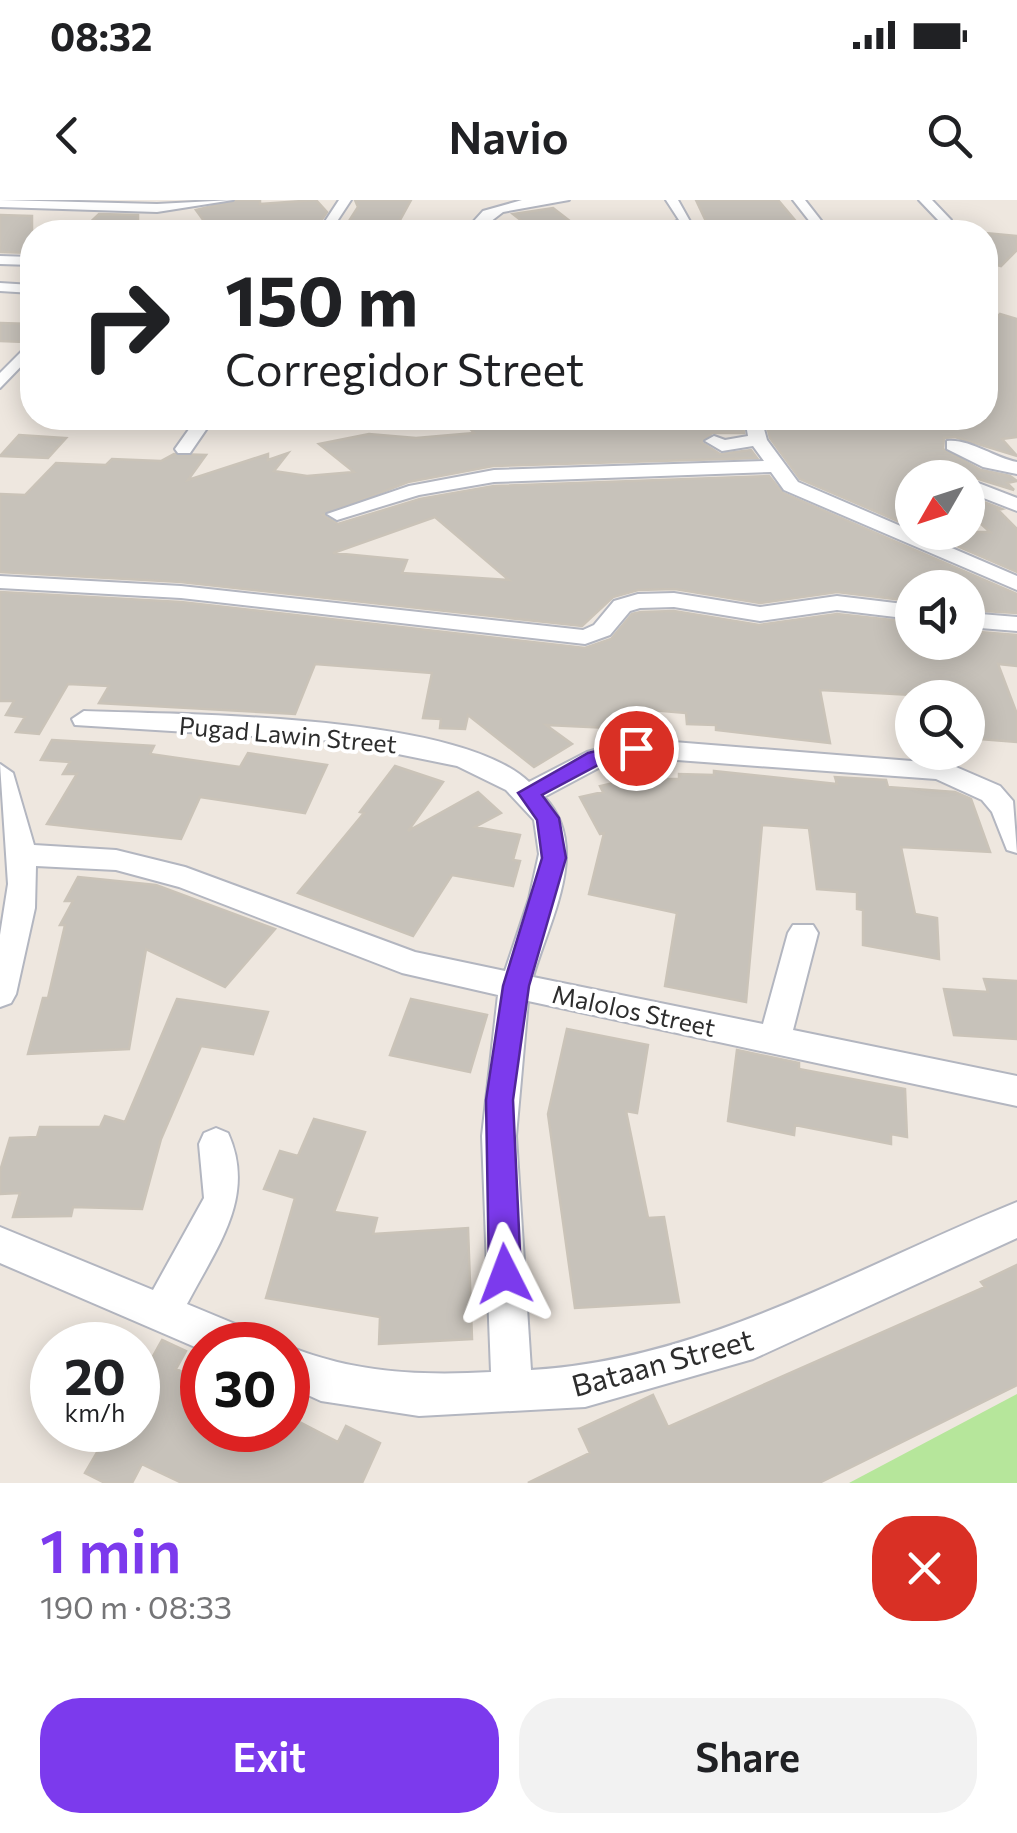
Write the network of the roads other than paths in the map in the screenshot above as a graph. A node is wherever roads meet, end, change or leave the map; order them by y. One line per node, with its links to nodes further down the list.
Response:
1 (226, 200): 5 (street)
2 (564, 200): 7 (street)
3 (925, 200): 8 (street)
4 (0, 203): 5 (street)
5 (161, 204): 6 (street)
6 (146, 218)
7 (478, 220)
8 (944, 220)
9 (20, 360): 10 (street)
10 (0, 383)
11 (197, 430): 16 (street)
12 (756, 430): 14 (street)
13 (714, 440): 14 (street)
14 (758, 440): 17 (street)
15 (953, 446): 18 (street)
16 (184, 449)
17 (776, 466): 21 (street); 23 (street)
18 (1017, 468)
19 (985, 492): 20 (street)
20 (1017, 504)
21 (337, 514)
22 (0, 582): 24 (street)
23 (1017, 584)
24 (895, 610)
25 (985, 621): 26 (street)
26 (1017, 624)
27 (84, 720): 29 (street, Pugad Lawin Street)
28 (0, 773): 31 (street)
29 (529, 793): 30 (street); 33 (street)
30 (1017, 842)
31 (25, 855): 33 (street, Malolos Street); 34 (street)
32 (803, 932): 35 (street)
33 (516, 986): 35 (street, Malolos Street); 43 (street)
34 (0, 994)
35 (775, 1039): 36 (street, Malolos Street)
36 (1017, 1091)
37 (216, 1144): 40 (street)
38 (1017, 1220): 43 (street, Bataan Street)
39 (0, 1245): 40 (street)
40 (162, 1312): 41 (street)
41 (185, 1322)
42 (310, 1376): 43 (street, Bataan Street)
43 (513, 1393)

